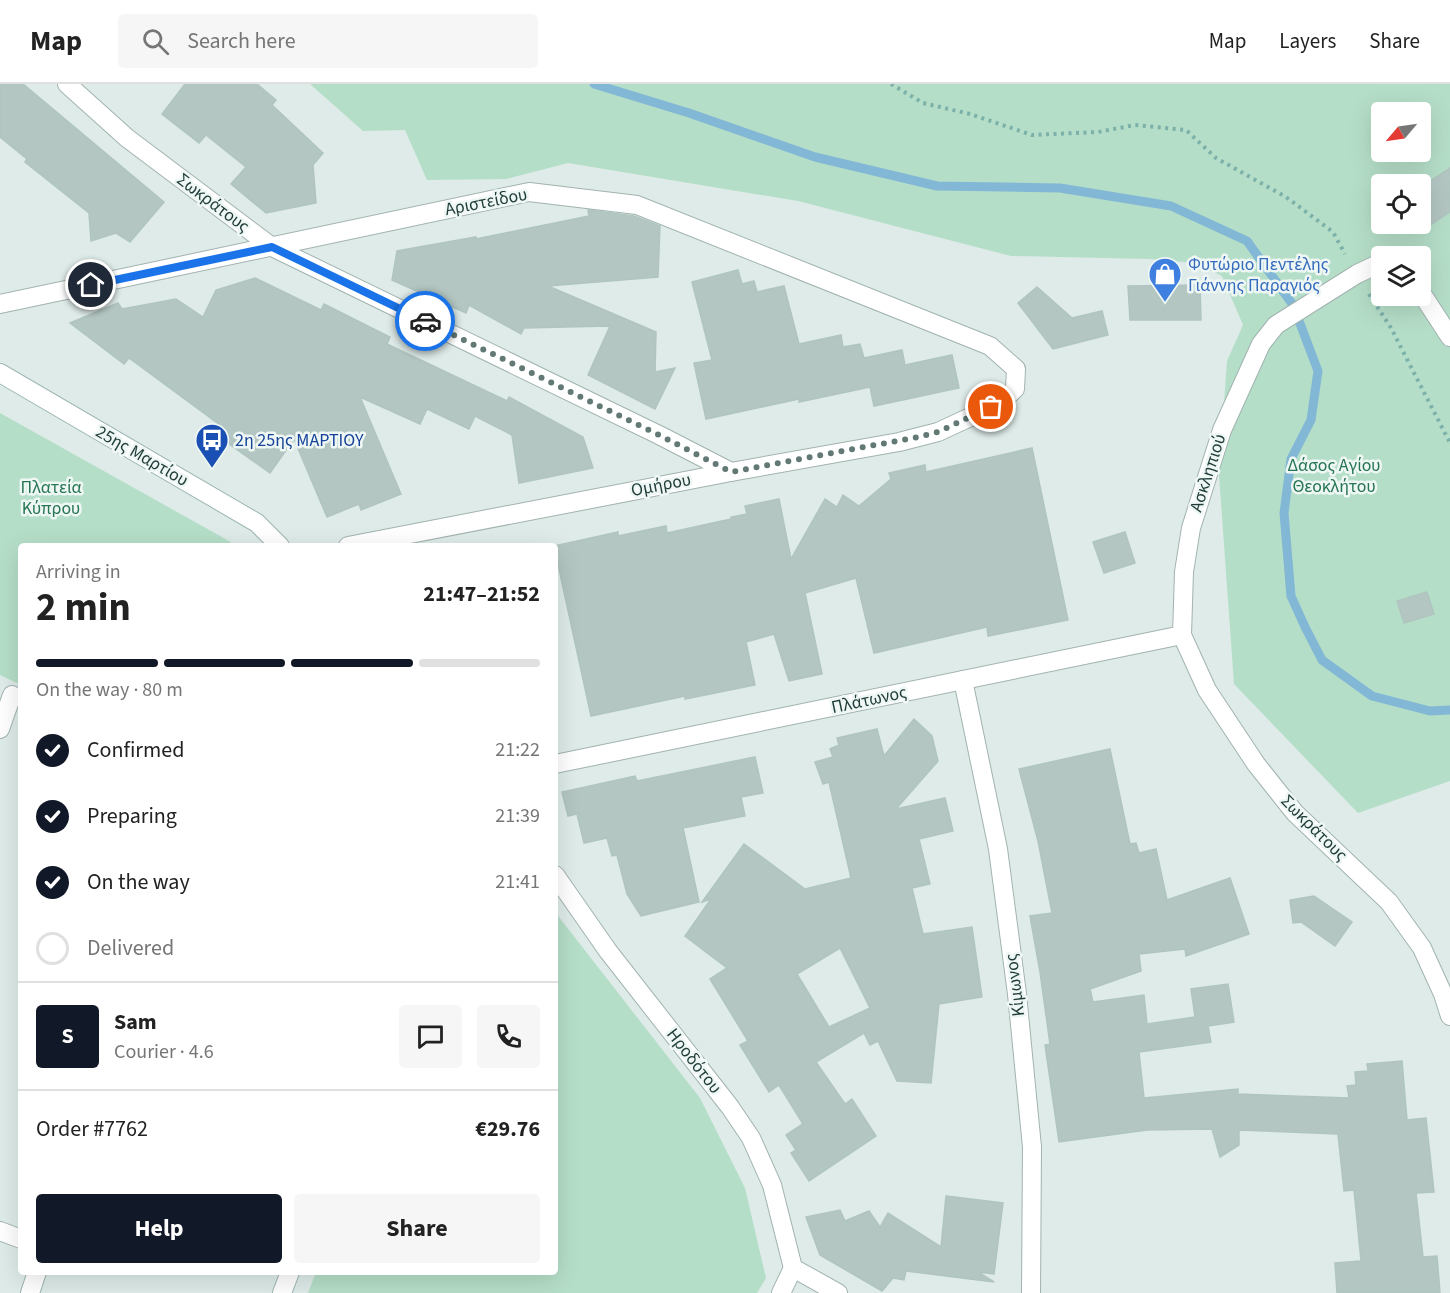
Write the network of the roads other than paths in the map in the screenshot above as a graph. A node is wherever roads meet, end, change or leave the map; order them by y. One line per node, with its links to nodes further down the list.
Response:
1 (67, 84): 2 (street, Σωκράτους)
2 (272, 247): 4 (street, Αριστείδου); 7 (street, Αριστείδου); 9 (street, Σωκράτους)
3 (1371, 267): 12 (street, Ασκληπιού)
4 (0, 304)
5 (1430, 306): 6 (street)
6 (1450, 337)
7 (1016, 369): 9 (street, Ομήρου)
8 (0, 373): 10 (street, 25ης Μαρτίου)
9 (731, 472): 11 (street, Ομήρου)
10 (277, 543)
11 (364, 543)
12 (1182, 635): 13 (street, Πλάτωνος); 18 (street, Σωκράτους)
13 (963, 680): 16 (street, Πλάτωνος); 28 (street, Κίμωνος)
14 (11, 694): 15 (street)
15 (0, 729)
16 (558, 763)
17 (558, 879): 21 (street, Ηροδότου)
18 (1450, 1016)
19 (0, 1231): 20 (street)
20 (18, 1238)
21 (793, 1268): 26 (street); 27 (street)
22 (36, 1275): 24 (street)
23 (289, 1275): 25 (street)
24 (30, 1293)
25 (282, 1293)
26 (781, 1293)
27 (838, 1293)
28 (1031, 1293)

